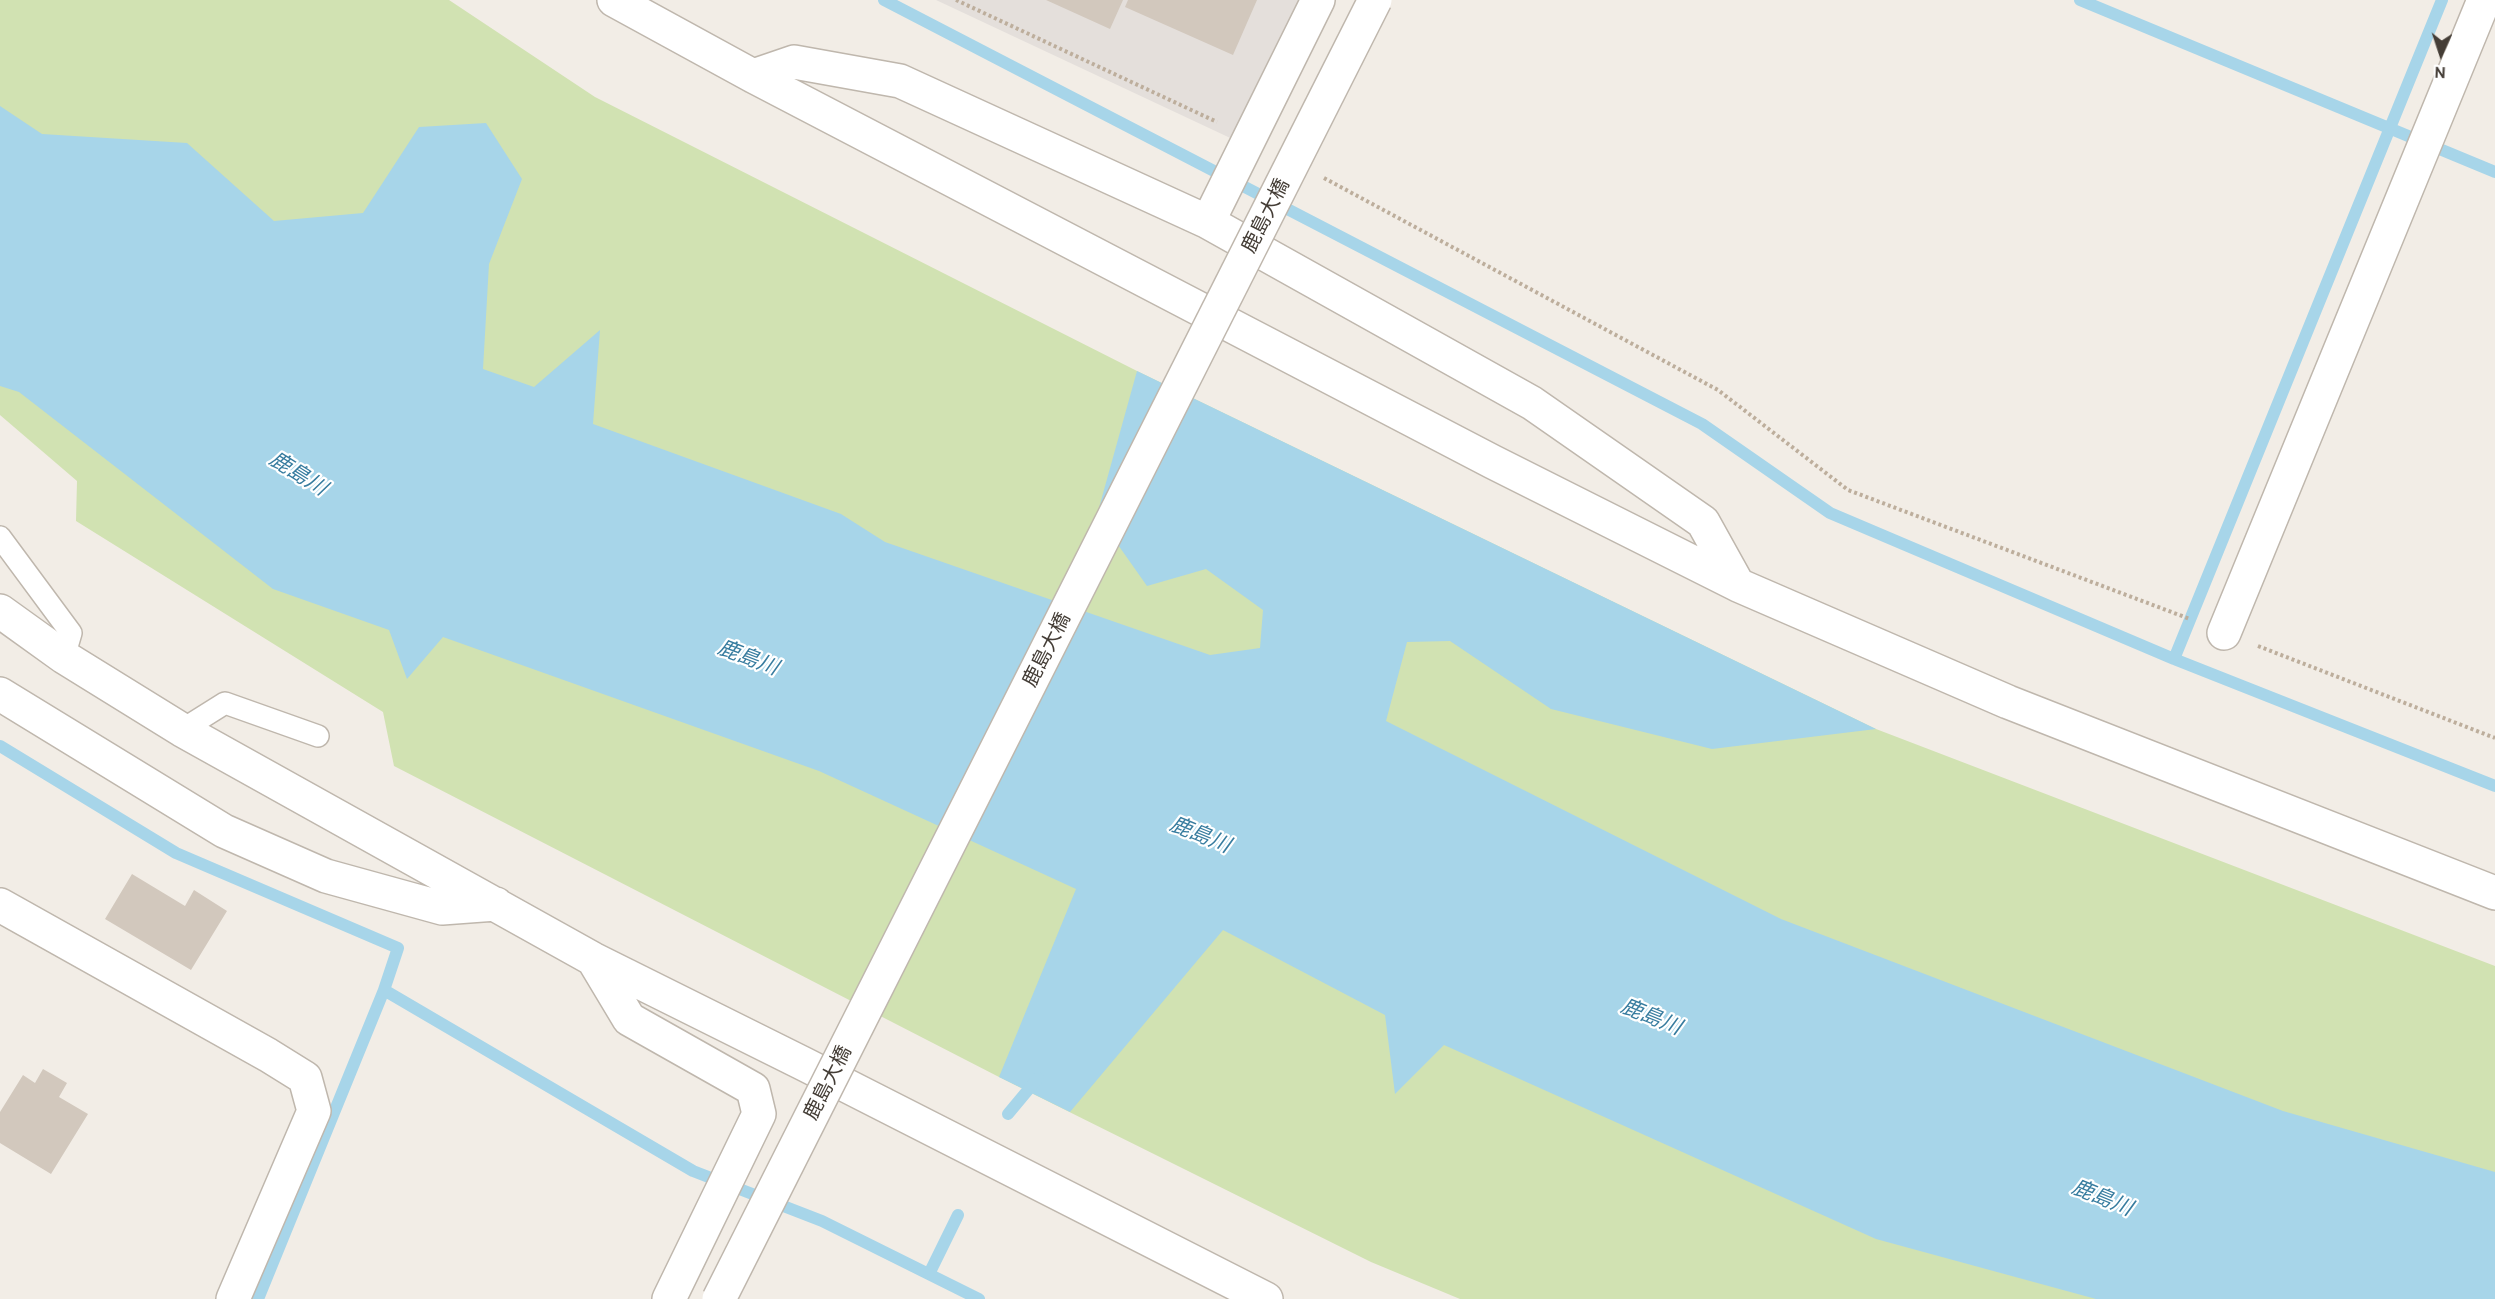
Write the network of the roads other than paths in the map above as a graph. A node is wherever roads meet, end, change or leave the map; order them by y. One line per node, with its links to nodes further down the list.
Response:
1 (614, 0): 5 (street)
2 (1318, 0): 6 (street)
3 (1375, 0): 21 (street, 鹿島大橋, bridge)
4 (2484, 0): 10 (street)
5 (753, 75): 6 (street); 8 (street)
6 (1212, 212): 8 (street)
7 (0, 537): 11 (lane)
8 (1738, 585): 15 (street)
9 (0, 611): 11 (street)
10 (2224, 633)
11 (64, 657): 13 (street)
12 (0, 694): 16 (street)
13 (182, 730): 14 (lane); 16 (street)
14 (318, 736)
15 (2495, 893)
16 (496, 904): 18 (street)
17 (0, 905): 19 (street)
18 (593, 959): 20 (street); 22 (street)
19 (233, 1299)
20 (669, 1299)
21 (719, 1299)
22 (1266, 1299)

